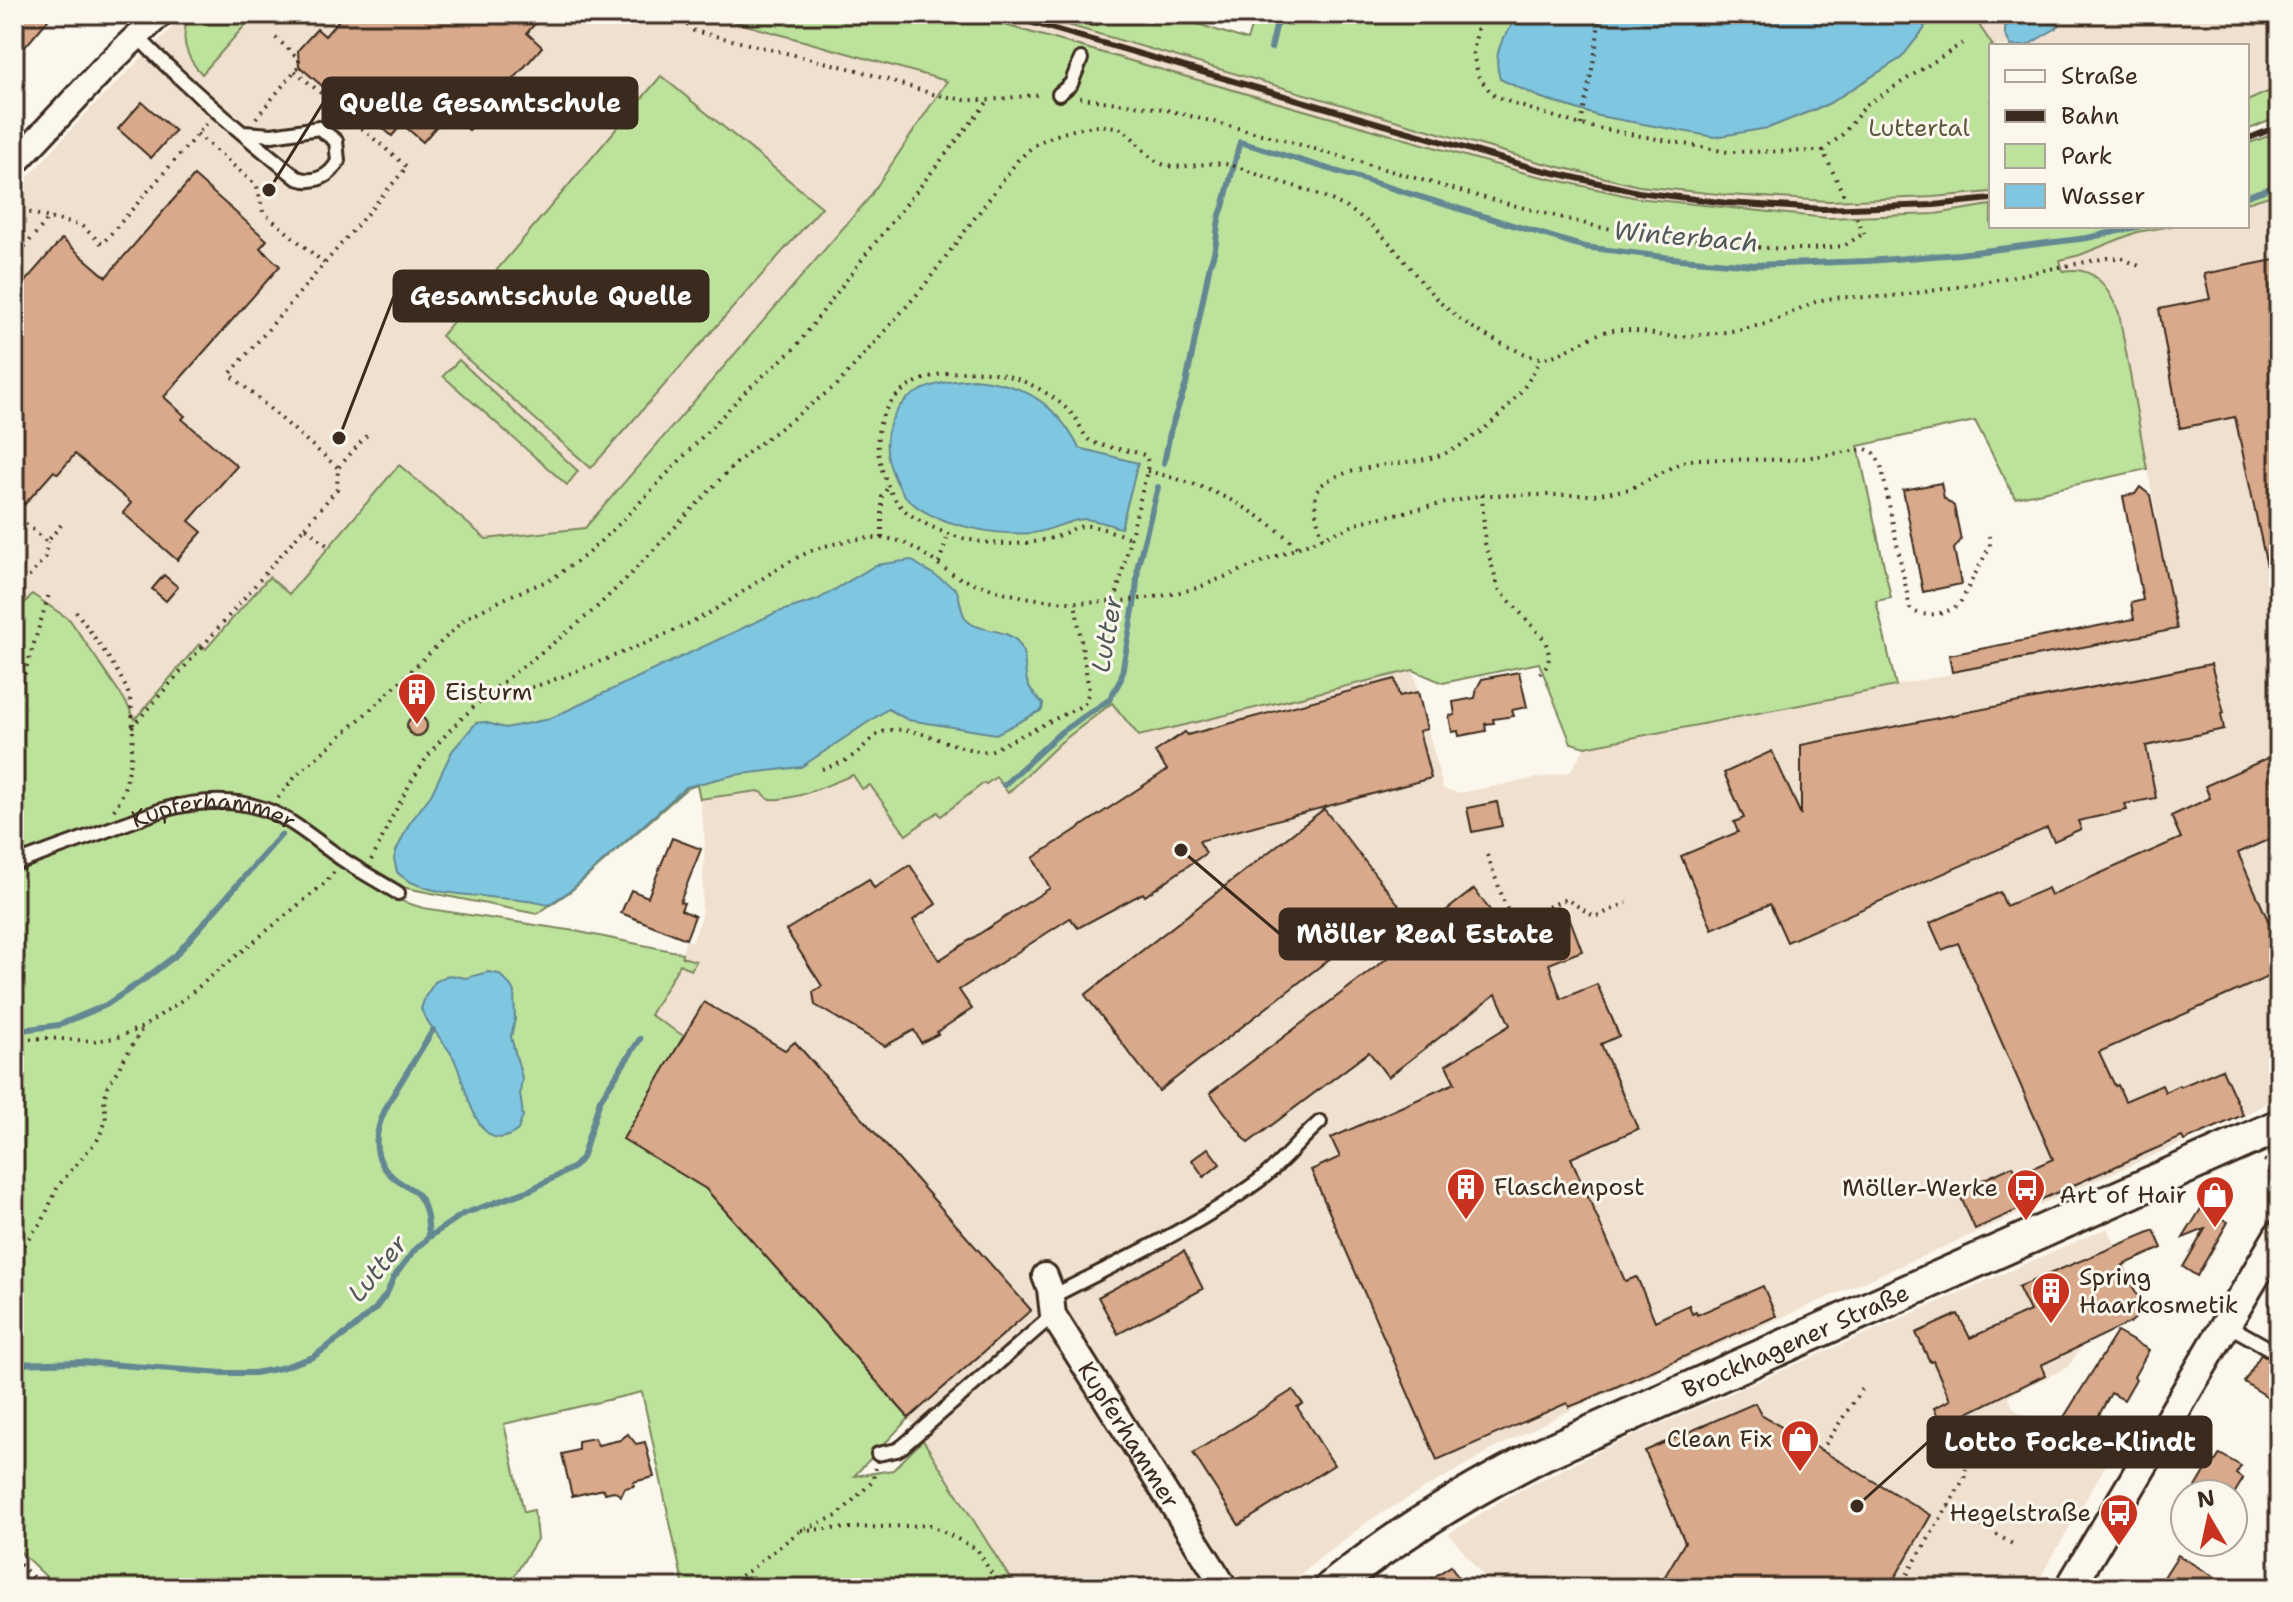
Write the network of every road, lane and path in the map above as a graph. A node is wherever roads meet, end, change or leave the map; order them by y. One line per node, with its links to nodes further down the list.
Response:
1 (160, 14): 5 (street)
2 (675, 14): 11 (path)
3 (1484, 14): 13 (path)
4 (1599, 14): 13 (path)
5 (137, 36): 12 (lane); 17 (street)
6 (274, 36): 9 (path)
7 (1966, 41): 16 (path)
8 (1081, 59): 10 (lane)
9 (295, 71): 14 (path); 23 (path)
10 (1063, 92): 11 (path); 21 (path)
11 (989, 100): 53 (path)
12 (217, 110): 14 (lane); 15 (path)
13 (1581, 125): 16 (path)
14 (244, 133): 14 (lane)
15 (197, 134): 20 (path); 23 (path)
16 (1823, 151): 18 (path)
17 (14, 164)
18 (1846, 200)
19 (14, 208): 20 (path)
20 (49, 218): 22 (path)
21 (1856, 218)
22 (14, 259)
23 (324, 264): 27 (path)
24 (2144, 268): 25 (path)
25 (1540, 359): 38 (path); 49 (path)
26 (367, 435): 27 (path)
27 (338, 468): 33 (path)
28 (1147, 471): 29 (path); 37 (path); 41 (path)
29 (888, 487): 34 (path); 36 (path)
30 (1482, 495): 35 (path); 38 (path); 48 (path)
31 (14, 513): 39 (path)
32 (61, 525): 39 (path)
33 (305, 527): 40 (path); 51 (path)
34 (949, 534): 37 (path); 42 (path)
35 (1989, 536)
36 (882, 538): 42 (path); 49 (path)
37 (1131, 538): 45 (path)
38 (1322, 538): 41 (path)
39 (47, 542): 43 (path)
40 (329, 547)
41 (1298, 548): 45 (path)
42 (939, 563): 46 (path)
43 (29, 577)
44 (49, 594): 50 (path)
45 (1115, 601): 46 (path)
46 (1075, 602): 52 (path)
47 (76, 611): 51 (path)
48 (1535, 676)
49 (489, 692): 58 (path)
50 (14, 696)
51 (132, 727): 54 (path)
52 (822, 769)
53 (268, 811): 54 (lane, Kupferhammer); 56 (lane, Kupferhammer)
54 (105, 831): 57 (lane, Kupferhammer)
55 (1487, 855): 60 (path)
56 (344, 860): 58 (lane, Kupferhammer); 61 (path)
57 (14, 864)
58 (363, 872): 59 (lane, Kupferhammer)
59 (398, 893)
60 (1627, 903)
61 (143, 1027): 62 (path); 69 (path)
62 (14, 1040)
63 (1320, 1122): 70 (lane)
64 (2279, 1126): 65 (main road, Brockhagener Straße)
65 (2216, 1152): 66 (street); 87 (main road, Brockhagener Straße)
66 (2277, 1155): 67 (path)
67 (2279, 1181)
68 (2279, 1235): 71 (street)
69 (14, 1257)
70 (1050, 1296): 75 (lane); 86 (street, Kupferhammer)
71 (2226, 1324): 72 (lane); 89 (street)
72 (2279, 1354)
73 (1863, 1387): 74 (path)
74 (1821, 1451)
75 (878, 1454): 78 (path)
76 (1966, 1469): 77 (path)
77 (1948, 1506): 79 (path); 82 (path)
78 (801, 1530): 84 (path); 85 (path)
79 (2016, 1546)
80 (14, 1559): 83 (path)
81 (1901, 1567): 82 (path)
82 (1909, 1572): 88 (path)
83 (44, 1588)
84 (720, 1588)
85 (1000, 1588)
86 (1225, 1588)
87 (1331, 1588)
88 (1899, 1588)
89 (2070, 1588)

